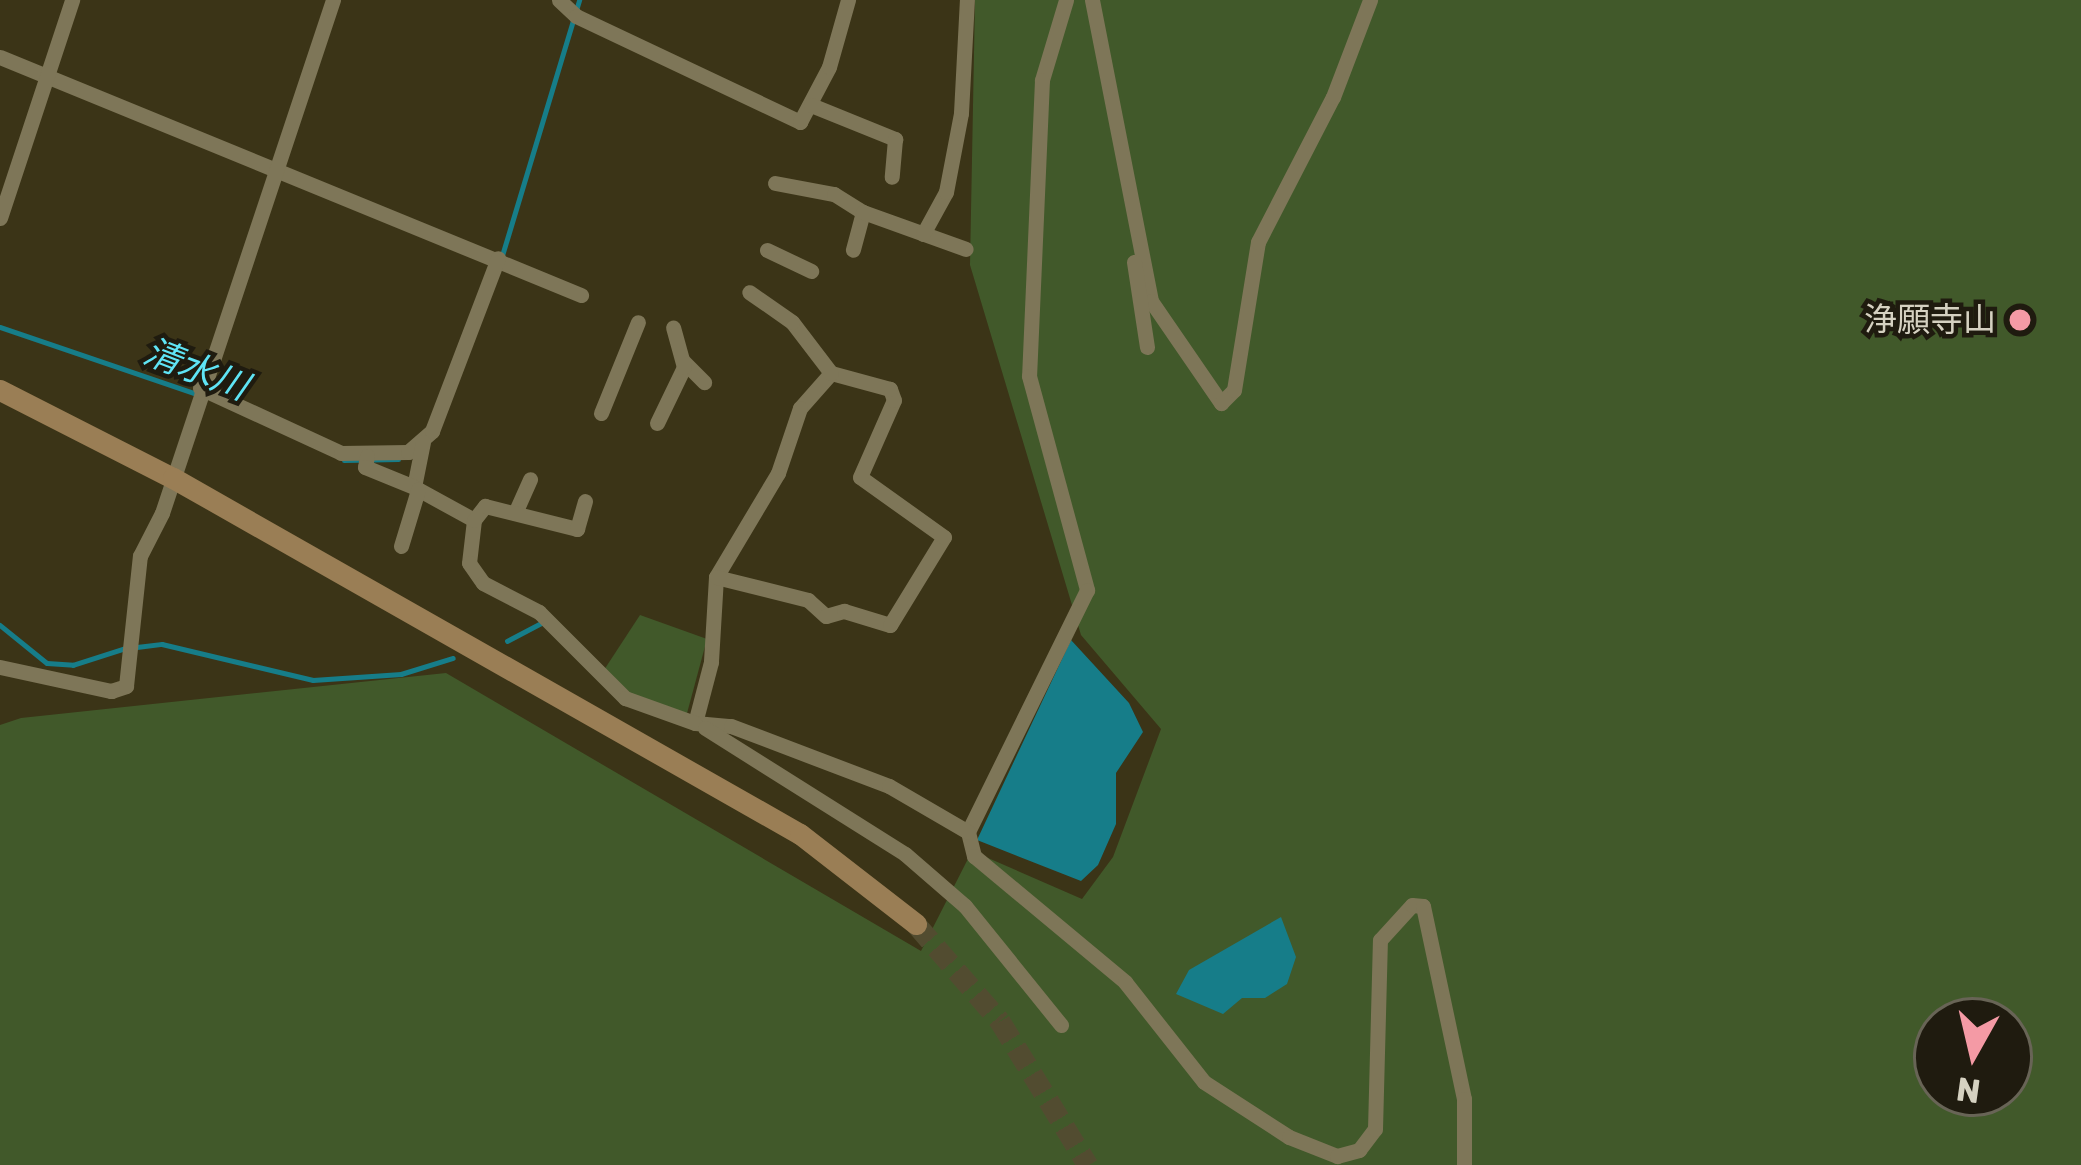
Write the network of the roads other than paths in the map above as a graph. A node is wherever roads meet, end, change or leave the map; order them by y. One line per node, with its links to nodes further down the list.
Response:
1 (72, 0): 10 (street)
2 (333, 0): 12 (street)
3 (559, 0): 11 (street)
4 (848, 0): 11 (street)
5 (967, 0): 18 (street)
6 (1066, 0): 48 (street)
7 (1092, 0): 17 (street)
8 (1370, 0): 17 (street)
9 (0, 57): 10 (street)
10 (45, 75): 12 (street); 16 (street)
11 (811, 105): 13 (street)
12 (280, 167): 22 (street); 33 (street)
13 (892, 177)
14 (775, 183): 15 (street)
15 (863, 212): 18 (street); 21 (street)
16 (0, 218)
17 (1132, 223): 28 (street)
18 (923, 234): 19 (street)
19 (966, 249)
20 (767, 250): 23 (street)
21 (853, 250)
22 (498, 258): 25 (street); 36 (street)
23 (811, 271)
24 (749, 292): 30 (street)
25 (580, 295)
26 (638, 322): 34 (street)
27 (673, 327): 29 (street)
28 (1147, 347)
29 (683, 362): 31 (street); 35 (street)
30 (831, 373): 45 (street); 45 (street)
31 (704, 382)
32 (0, 390): 38 (street)
33 (198, 396): 37 (street); 38 (street)
34 (601, 412)
35 (657, 423)
36 (424, 446): 37 (street); 40 (street)
37 (366, 462): 40 (street)
38 (173, 478): 46 (street); 49 (street)
39 (530, 479): 42 (street)
40 (416, 488): 43 (street); 44 (street)
41 (585, 501): 42 (street)
42 (514, 514): 43 (street)
43 (474, 520): 47 (street)
44 (401, 546)
45 (716, 577): 47 (street)
46 (0, 667)
47 (699, 725): 48 (street); 50 (street)
48 (968, 832): 51 (street)
49 (916, 924)
50 (1061, 1025)
51 (1464, 1165)

